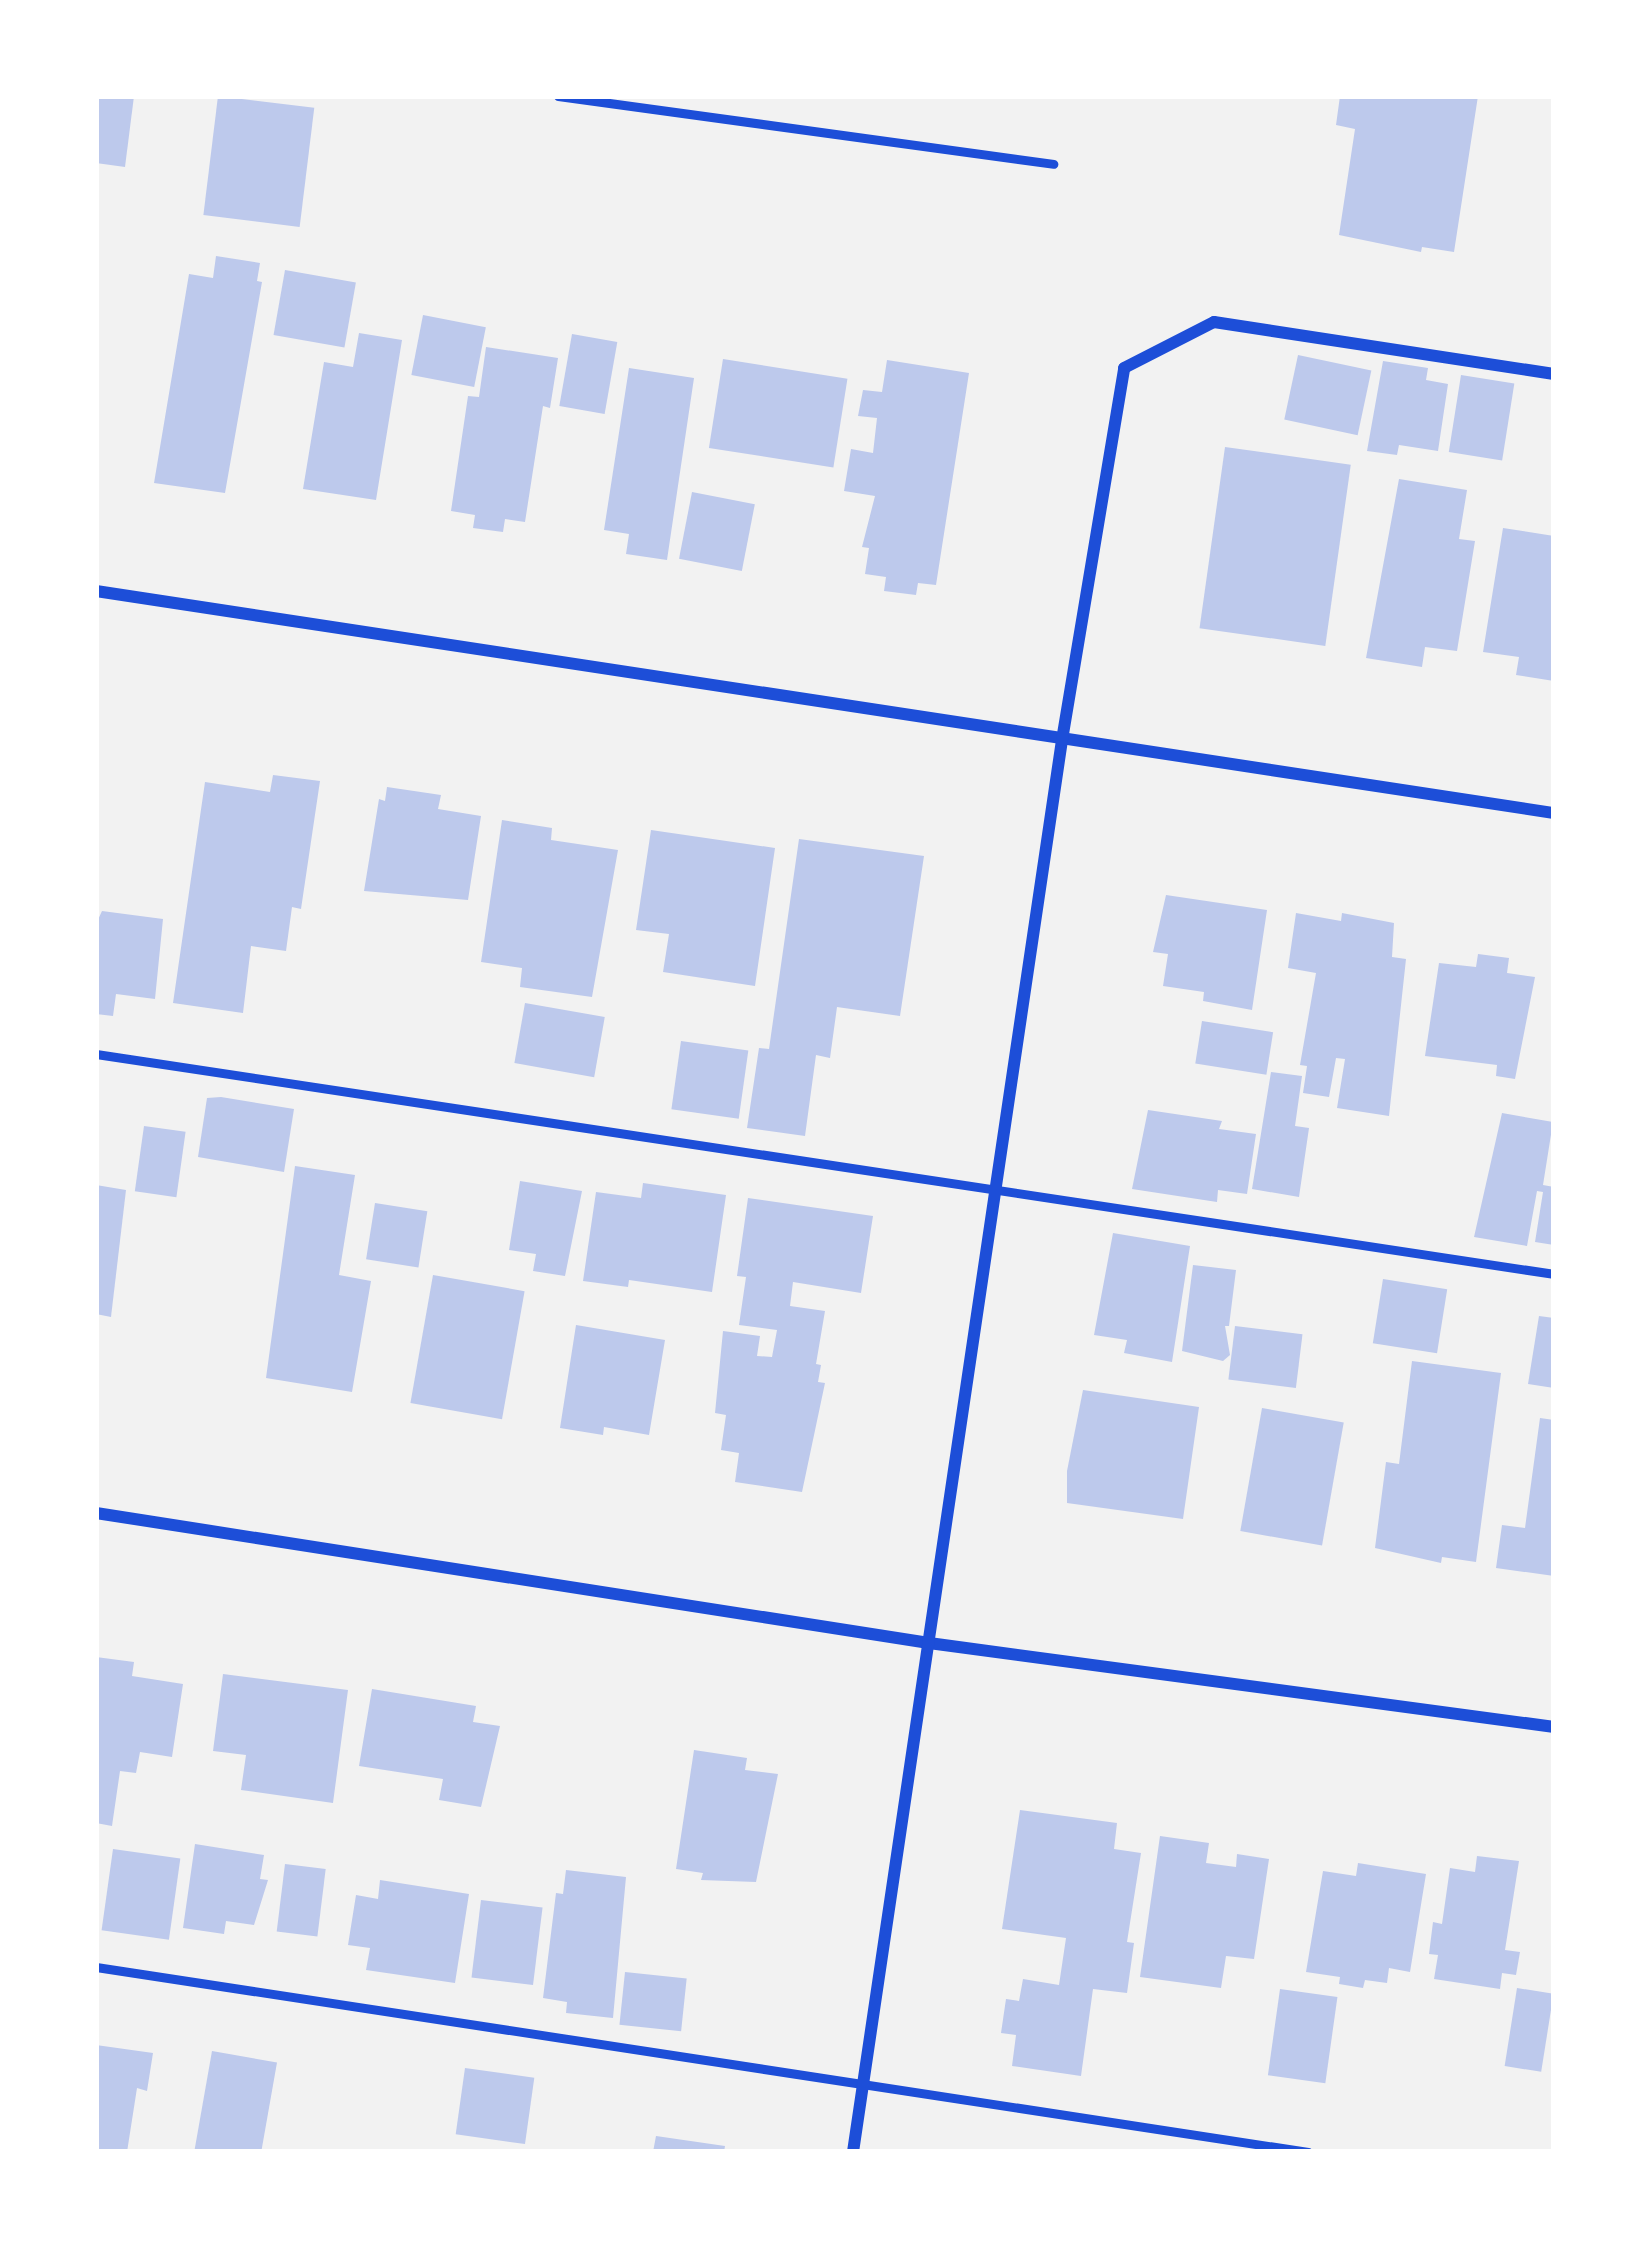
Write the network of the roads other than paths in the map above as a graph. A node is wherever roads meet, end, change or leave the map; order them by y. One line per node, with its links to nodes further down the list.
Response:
1 (558, 96): 2 (lane)
2 (1053, 164)
3 (1554, 374): 5 (street)
4 (96, 591): 5 (street)
5 (1062, 740): 6 (street); 8 (street)
6 (1554, 813)
7 (96, 1054): 8 (lane)
8 (998, 1190): 9 (lane); 11 (street)
9 (1554, 1274)
10 (96, 1513): 11 (street)
11 (929, 1643): 12 (street); 14 (street)
12 (1554, 1727)
13 (96, 1967): 14 (lane)
14 (863, 2084): 15 (street); 16 (lane)
15 (853, 2152)
16 (1308, 2152)

